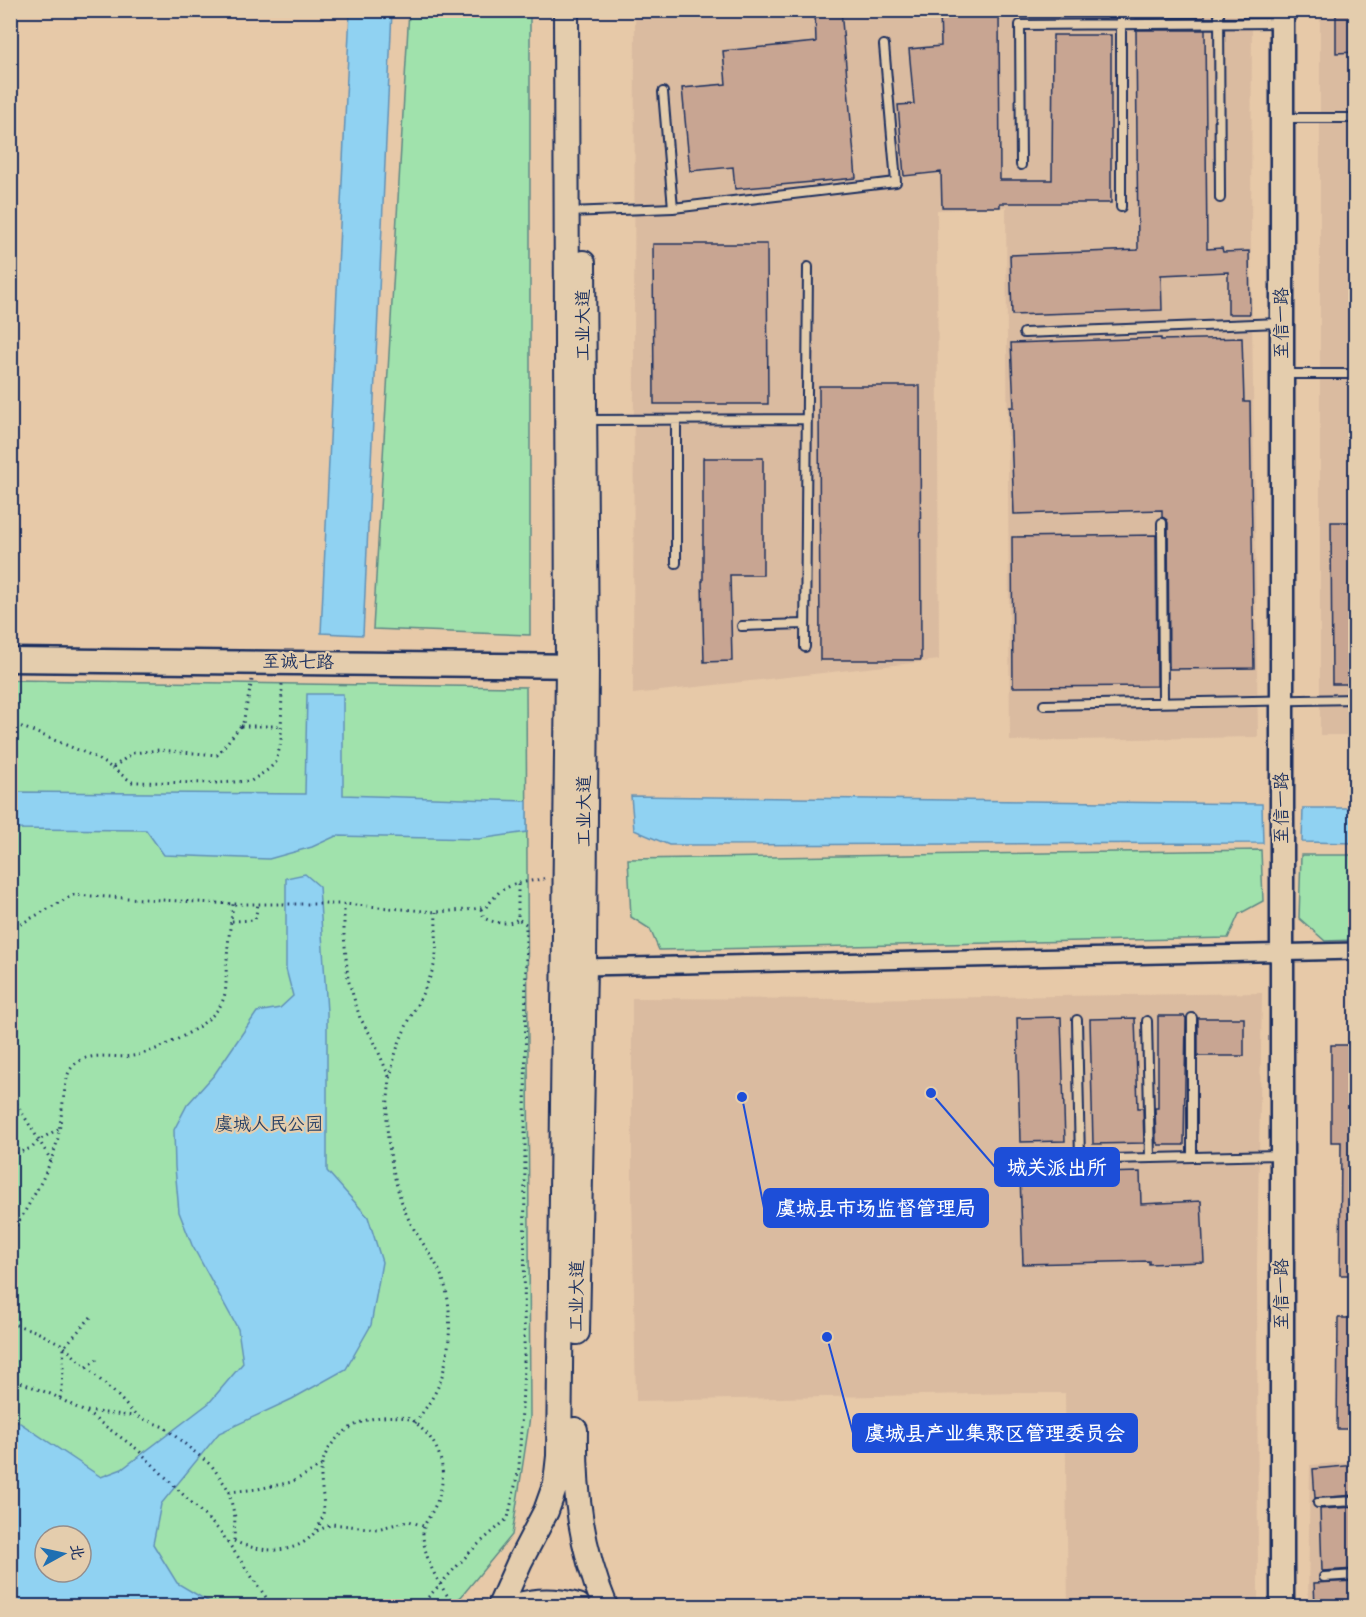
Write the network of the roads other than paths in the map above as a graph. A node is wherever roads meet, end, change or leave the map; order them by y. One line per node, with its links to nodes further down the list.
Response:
1 (566, 10): 16 (main road)
2 (582, 10): 16 (main road, 工业大道)
3 (1121, 10): 6 (lane)
4 (1219, 10): 7 (lane)
5 (1282, 17): 7 (lane); 10 (street, 至信一路)
6 (1121, 24): 7 (lane); 12 (lane); 14 (lane)
7 (1219, 24): 13 (lane)
8 (884, 45): 15 (lane)
9 (663, 92): 15 (lane)
10 (1282, 118): 11 (lane); 18 (street, 至信一路)
11 (1356, 118)
12 (1021, 165)
13 (1220, 198)
14 (1121, 207)
15 (673, 208): 16 (lane)
16 (575, 212): 22 (main road, 工业大道)
17 (808, 267): 24 (lane)
18 (1282, 323): 19 (lane); 20 (street, 至信一路)
19 (1024, 333)
20 (1282, 374): 21 (lane); 32 (street, 至信一路)
21 (1356, 374)
22 (576, 420): 23 (lane); 31 (main road, 工业大道)
23 (676, 420): 24 (lane); 26 (lane)
24 (806, 420): 27 (lane)
25 (1162, 524): 34 (lane)
26 (676, 563)
27 (805, 624): 28 (lane); 29 (lane)
28 (742, 626)
29 (805, 647)
30 (10, 660): 31 (street, 至诚七路)
31 (577, 666): 38 (main road, 工业大道); 51 (main road)
32 (1282, 699): 33 (lane); 34 (lane); 37 (street, 至信一路)
33 (1356, 699)
34 (1163, 702): 35 (lane)
35 (1044, 705)
36 (1356, 951): 37 (street)
37 (1282, 952): 38 (street); 42 (street, 至信一路)
38 (584, 967): 54 (main road, 工业大道)
39 (1192, 1018): 43 (lane)
40 (1077, 1020): 45 (lane)
41 (1147, 1021): 44 (lane)
42 (1282, 1155): 43 (lane); 55 (street, 至信一路)
43 (1192, 1157): 44 (lane)
44 (1150, 1158): 45 (lane)
45 (1080, 1160): 46 (lane)
46 (1025, 1161)
47 (1356, 1501): 48 (lane)
48 (1318, 1503)
49 (1356, 1575): 50 (lane)
50 (1324, 1577)
51 (500, 1606)
52 (516, 1606): 53 (main road)
53 (578, 1606)
54 (605, 1606)
55 (1282, 1606)

